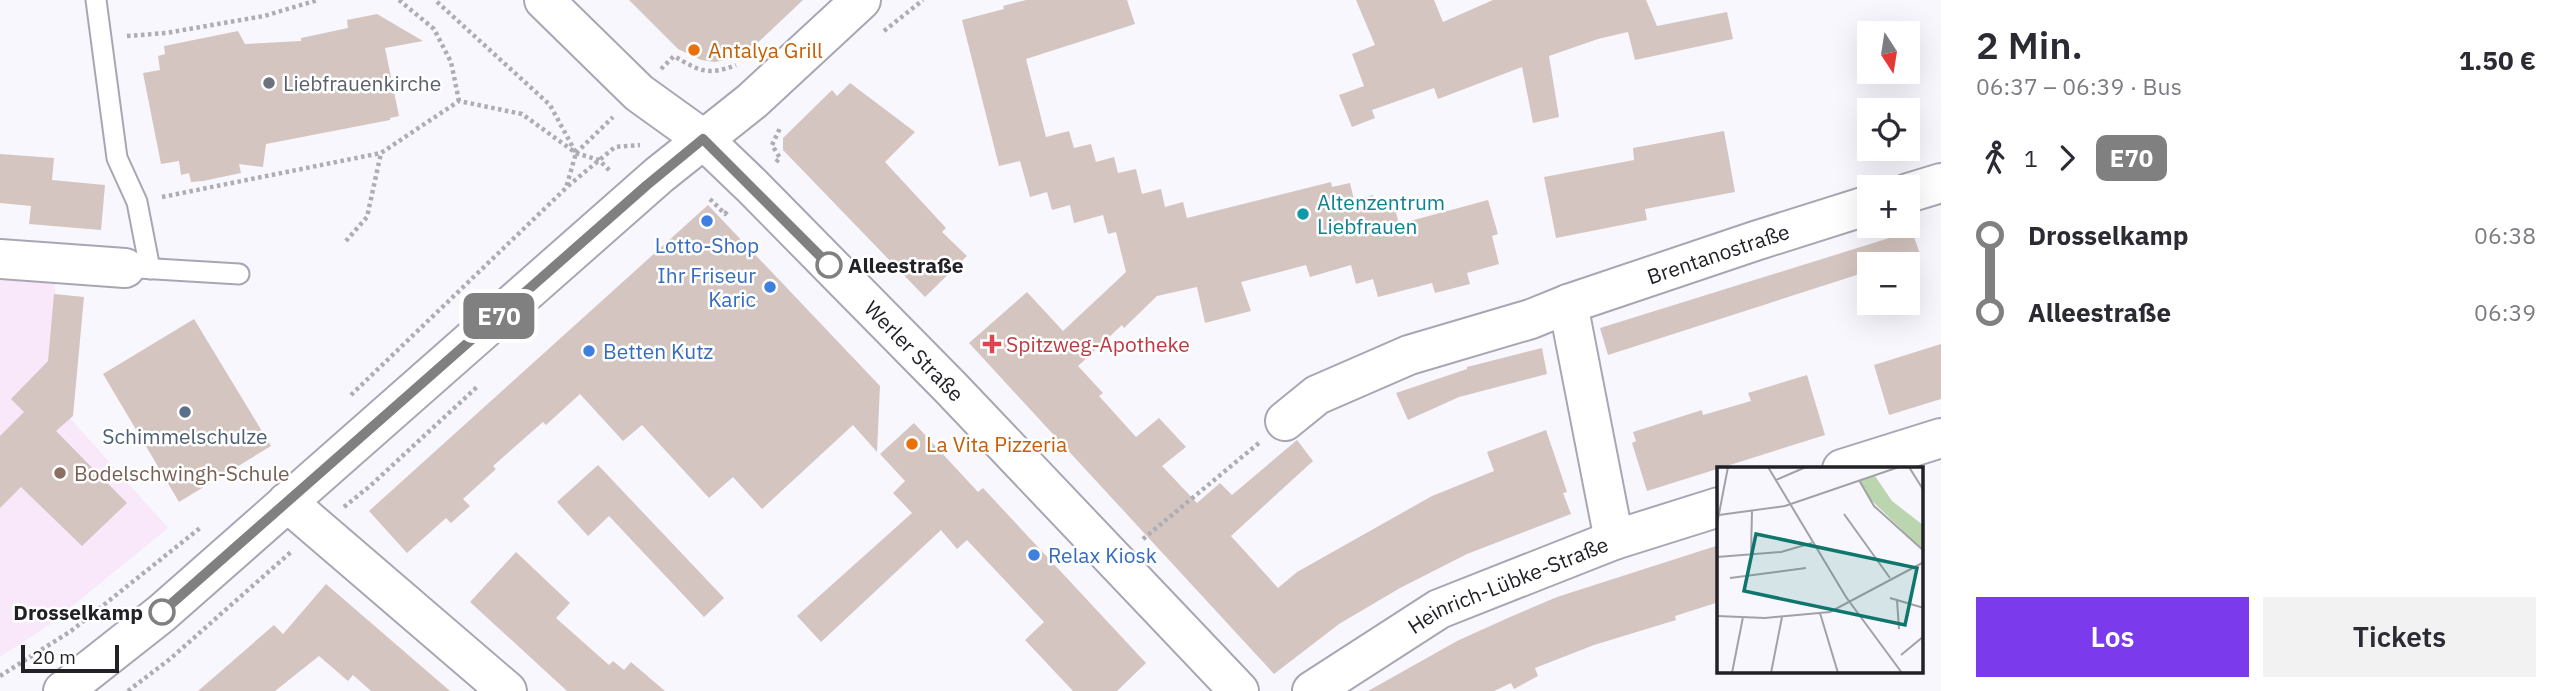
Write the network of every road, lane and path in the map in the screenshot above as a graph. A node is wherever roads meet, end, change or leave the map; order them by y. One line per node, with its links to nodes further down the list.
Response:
1 (96, 0): 7 (lane)
2 (318, 0): 7 (path)
3 (399, 0): 10 (path)
4 (435, 0): 13 (path)
5 (544, 0): 9 (main road, Werler Straße)
6 (861, 0): 11 (main road)
7 (102, 38): 16 (lane)
8 (737, 64): 9 (path)
9 (639, 93): 11 (main road, Werler Straße); 13 (path)
10 (459, 101): 12 (path); 13 (path)
11 (703, 139): 28 (main road); 33 (main road, Werler Straße)
12 (380, 153): 16 (path); 18 (path)
13 (576, 153): 24 (path)
14 (1941, 183): 15 (main road)
15 (1920, 189)
16 (137, 202): 20 (lane)
17 (1857, 209): 22 (main road, Brentanostraße)
18 (346, 241)
19 (0, 259): 20 (main road)
20 (138, 268): 21 (lane)
21 (239, 274)
22 (1569, 304): 25 (main road, Brentanostraße); 32 (main road)
23 (479, 385): 31 (path)
24 (342, 403)
25 (1285, 421): 33 (path)
26 (1941, 438): 27 (main road)
27 (1848, 467)
28 (287, 502): 31 (main road); 35 (main road)
29 (1717, 508): 32 (main road, Heinrich-Lübke-Straße)
30 (208, 522): 34 (path)
31 (318, 528): 36 (path); 37 (main road)
32 (1614, 540): 39 (main road, Heinrich-Lübke-Straße)
33 (1116, 562): 38 (main road, Werler Straße)
34 (0, 676)
35 (63, 691)
36 (128, 691)
37 (507, 691)
38 (1239, 691)
39 (1312, 691)

